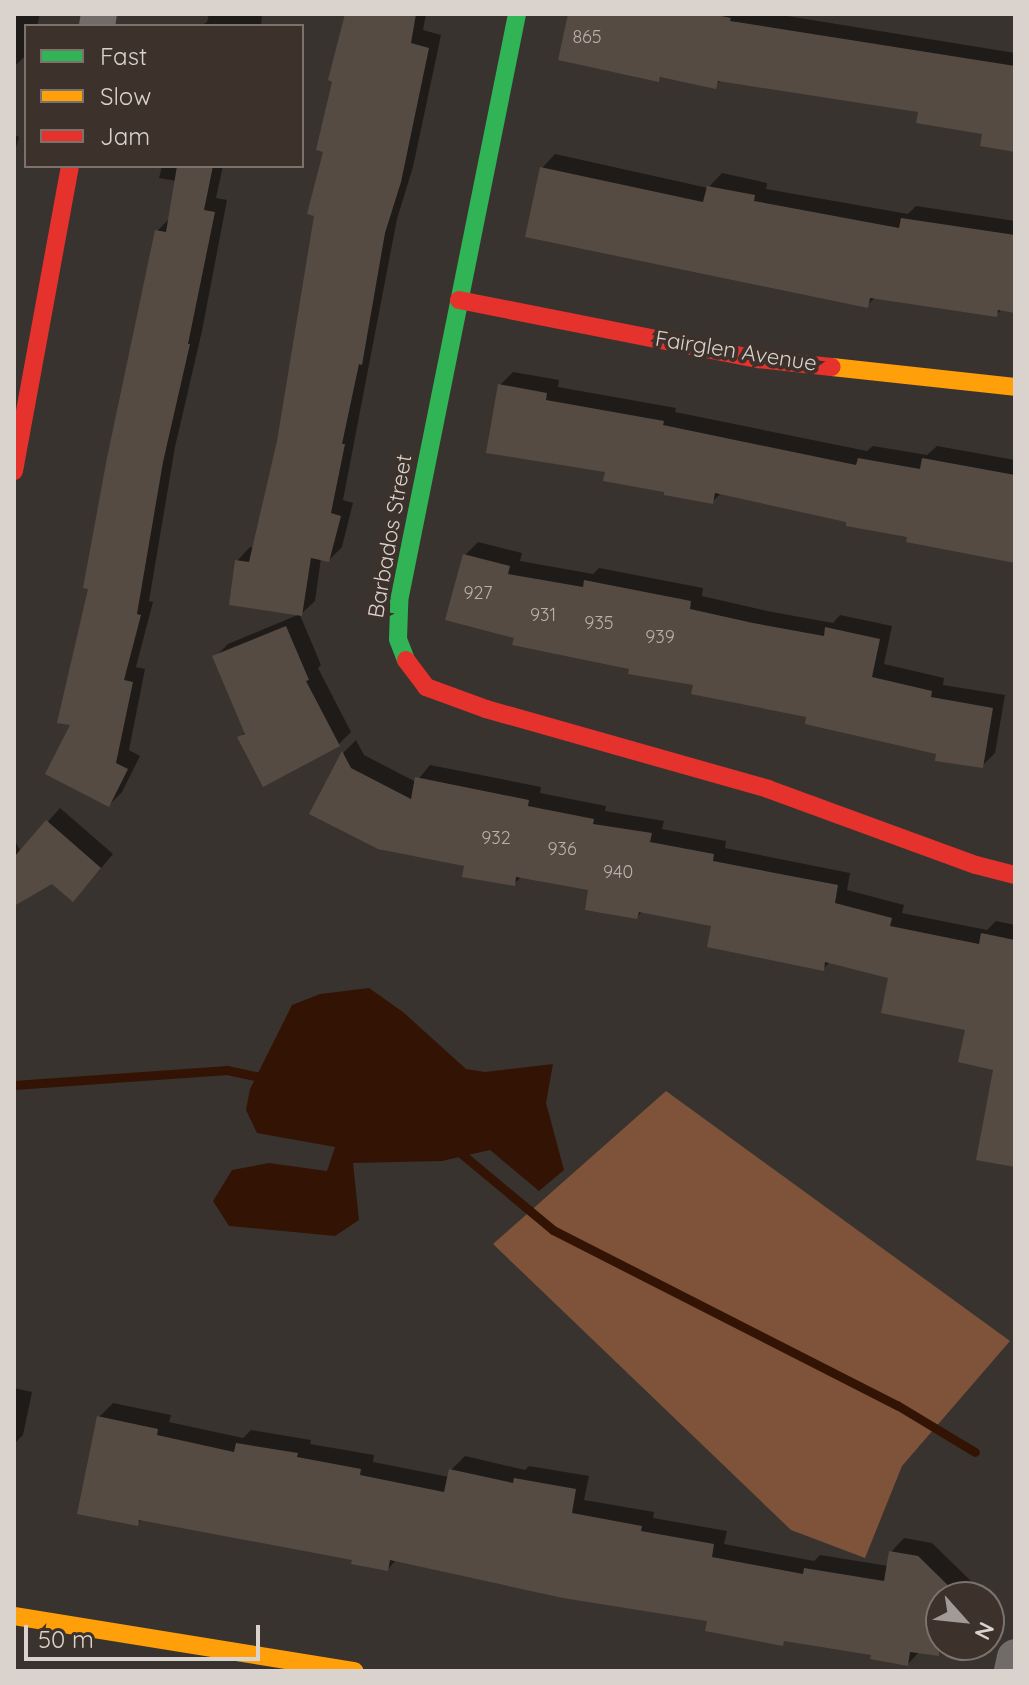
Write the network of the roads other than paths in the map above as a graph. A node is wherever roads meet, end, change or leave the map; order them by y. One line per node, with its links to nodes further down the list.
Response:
1 (517, 14): 3 (street, Barbados Street)
2 (69, 168): 4 (street)
3 (459, 300): 5 (street, Fairglen Avenue); 7 (street, Barbados Street)
4 (26, 340): 6 (street)
5 (1015, 387)
6 (14, 471)
7 (1015, 875)
8 (14, 1616): 10 (street)
9 (1015, 1657): 11 (street)
10 (355, 1671)
11 (1012, 1671)

